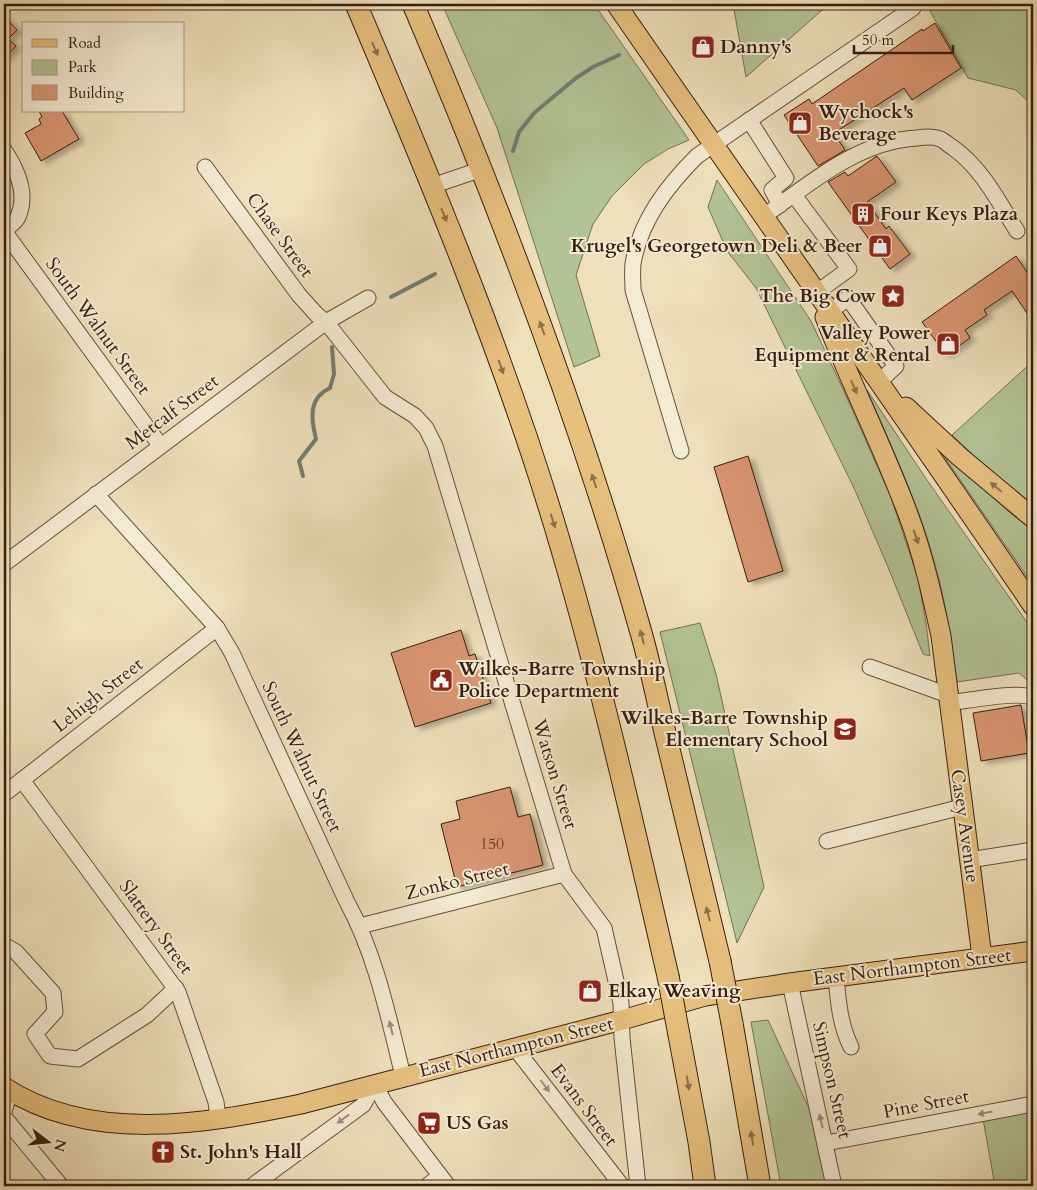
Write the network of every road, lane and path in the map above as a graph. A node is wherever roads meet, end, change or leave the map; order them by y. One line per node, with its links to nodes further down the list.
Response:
1 (356, 4): 10 (highway, one-way to 10)
2 (413, 4): 9 (highway)
3 (616, 4): 6 (main road)
4 (913, 8): 5 (street)
5 (749, 120): 6 (street); 12 (street)
6 (713, 144): 13 (main road); 22 (street)
7 (4, 150): 14 (street)
8 (205, 167): 19 (street, Chase Street)
9 (482, 169): 10 (street); 63 (highway, one-way to 9, bridge)
10 (432, 186): 62 (highway, one-way to 62, bridge)
11 (794, 195): 12 (street); 15 (street); 16 (street)
12 (780, 205): 13 (street)
13 (763, 217): 16 (main road)
14 (4, 231): 21 (street, South Walnut Street)
15 (1017, 231)
16 (816, 293): 18 (main road)
17 (368, 298): 19 (street, Metcalf Street)
18 (827, 314): 20 (main road); 30 (main road, Casey Avenue, one-way to 30)
19 (326, 322): 21 (street, Metcalf Street); 37 (street, Watson Street)
20 (884, 388): 24 (main road, one-way to 20); 26 (main road)
21 (160, 445): 23 (street, Metcalf Street)
22 (682, 451)
23 (96, 494): 25 (street, Metcalf Street); 27 (street, South Walnut Street)
24 (1033, 518)
25 (4, 564)
26 (1033, 606)
27 (217, 628): 31 (street, Lehigh Street); 38 (street, South Walnut Street)
28 (870, 667): 30 (street)
29 (1033, 698): 30 (street)
30 (948, 699): 33 (main road, Casey Avenue)
31 (22, 780): 32 (street, Lehigh Street); 44 (street, Slattery Street)
32 (4, 794)
33 (962, 807): 34 (street); 36 (main road, Casey Avenue)
34 (827, 840)
35 (1033, 850): 36 (street)
36 (969, 860): 41 (main road, Casey Avenue)
37 (564, 874): 38 (street, Zonko Street); 45 (street, Watson Street)
38 (360, 926): 48 (street, South Walnut Street, one-way to 38)
39 (4, 945): 44 (street)
40 (1033, 951): 41 (main road, East Northampton Street)
41 (982, 957): 42 (main road, East Northampton Street)
42 (836, 976): 43 (main road, East Northampton Street); 46 (street)
43 (790, 983): 45 (main road, East Northampton Street); 55 (street, Simpson Street, one-way to 43)
44 (176, 988): 54 (street, Slattery Street)
45 (622, 1020): 47 (main road, East Northampton Street); 61 (street, Watson Street)
46 (851, 1047)
47 (516, 1048): 48 (main road, East Northampton Street); 60 (street, Evans Street, one-way to 60)
48 (403, 1076): 49 (main road, East Northampton Street)
49 (375, 1084): 54 (main road, East Northampton Street); 56 (street); 57 (street, one-way to 57)
50 (7, 1089): 52 (street); 54 (main road, East Northampton Street)
51 (1033, 1104): 55 (street, Pine Street, one-way to 55)
52 (4, 1112)
53 (4, 1117): 58 (street)
54 (218, 1118)
55 (826, 1143): 64 (street, Simpson Street)
56 (444, 1181): 59 (street)
57 (259, 1184)
58 (61, 1186)
59 (427, 1186)
60 (622, 1186)
61 (638, 1186)
62 (705, 1186)
63 (760, 1186)
64 (834, 1186)

